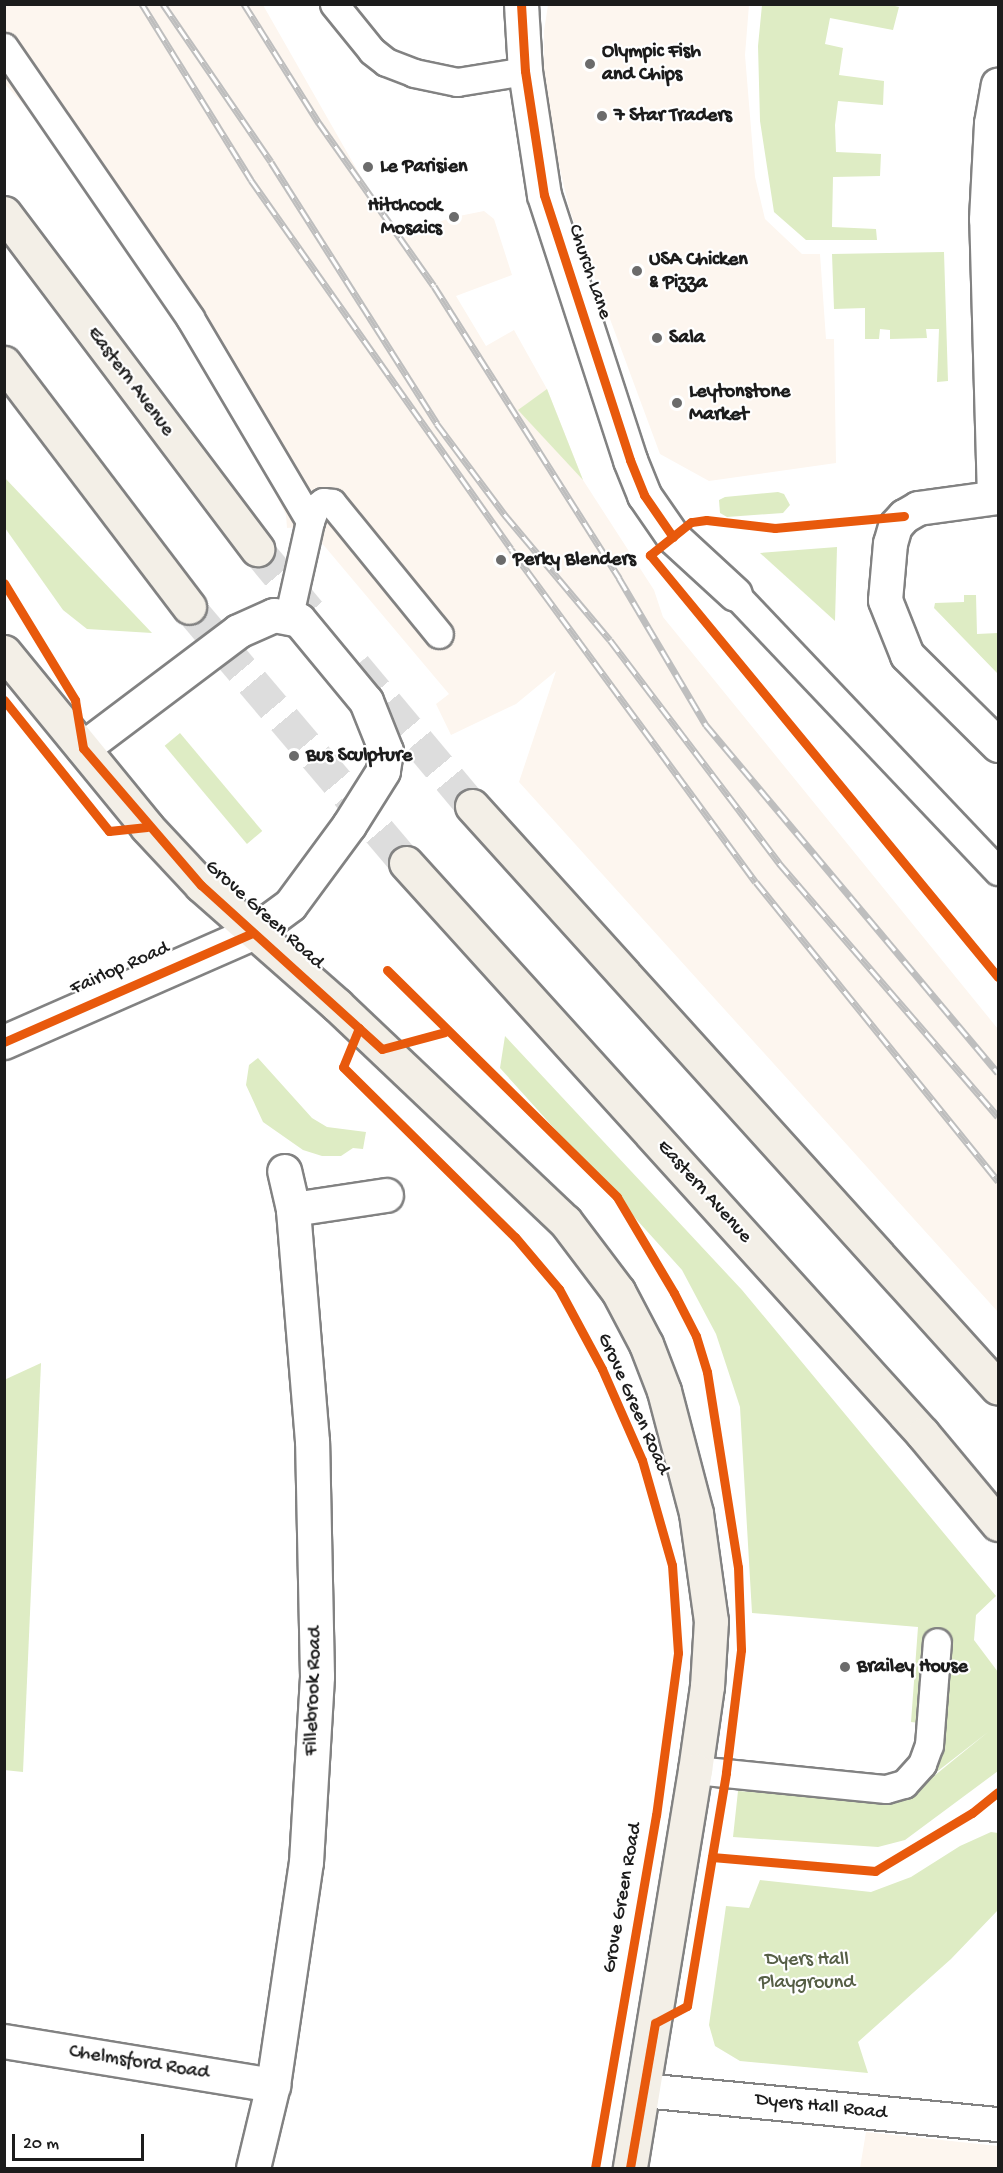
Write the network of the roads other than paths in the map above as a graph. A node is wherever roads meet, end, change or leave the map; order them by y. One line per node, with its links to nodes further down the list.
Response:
1 (334, 4): 4 (lane)
2 (521, 4): 4 (street, Church Lane)
3 (4, 47): 9 (lane)
4 (525, 71): 11 (street, Church Lane)
5 (999, 86): 8 (street)
6 (4, 213): 10 (main road, Eastern Avenue)
7 (4, 363): 12 (main road)
8 (996, 497): 16 (street)
9 (310, 521): 13 (lane); 14 (lane)
10 (257, 549)
11 (735, 594): 20 (lane)
12 (189, 607)
13 (289, 615): 17 (street); 21 (street, Grove Green Road)
14 (439, 634)
15 (4, 652): 17 (main road, Grove Green Road)
16 (999, 745)
17 (83, 748): 21 (main road, Grove Green Road)
18 (472, 806): 26 (main road)
19 (406, 863): 27 (main road, Eastern Avenue)
20 (999, 871)
21 (252, 933): 22 (street, Fairlop Road); 29 (main road, Grove Green Road)
22 (4, 1041)
23 (284, 1171): 25 (street, Fillebrook Road)
24 (386, 1195): 25 (street)
25 (293, 1209): 31 (street, Fillebrook Road)
26 (999, 1388)
27 (999, 1524)
28 (937, 1642): 29 (lane)
29 (695, 1770): 32 (main road, Grove Green Road)
30 (4, 2041): 31 (street, Chelmsford Road)
31 (273, 2085): 34 (street, Fillebrook Road)
32 (643, 2090): 33 (street, Dyers Hall Road); 35 (main road, Grove Green Road)
33 (999, 2124)
34 (253, 2169)
35 (630, 2169)

